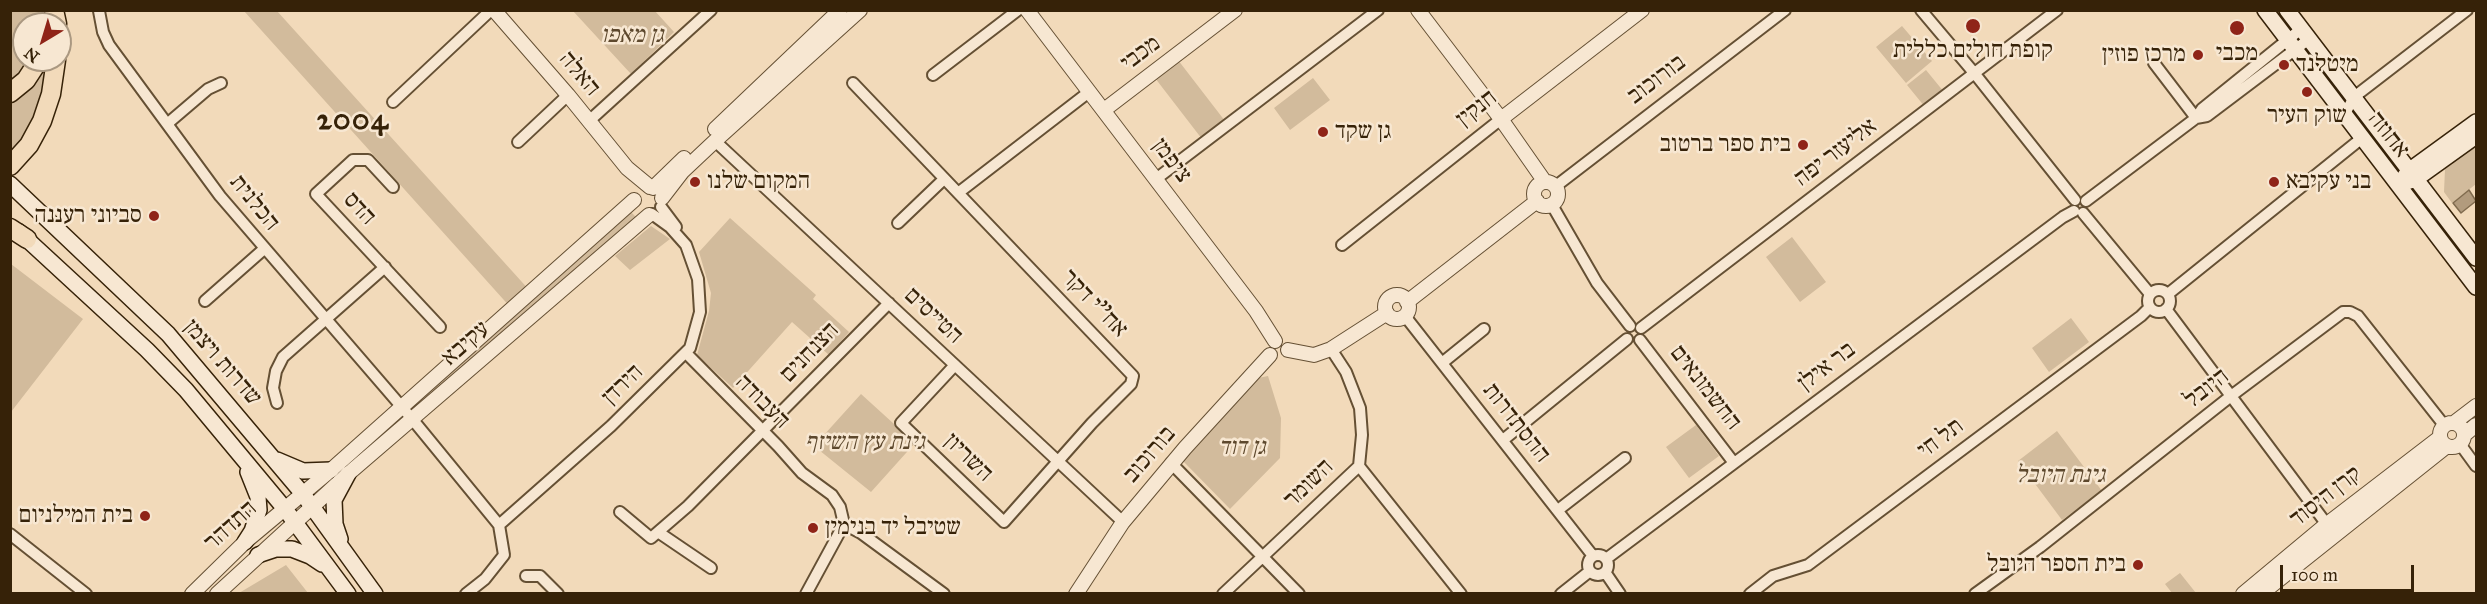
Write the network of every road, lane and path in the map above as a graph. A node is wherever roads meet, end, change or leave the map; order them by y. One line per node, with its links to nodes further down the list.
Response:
1 (492, 10): 31 (street, האלה); 33 (street)
2 (711, 10): 38 (street)
3 (840, 10): 60 (street, עקיבא)
4 (860, 10): 43 (street, עקיבא)
5 (1018, 10): 26 (street)
6 (1027, 10): 30 (street, ציפמן)
7 (1235, 10): 34 (street, מכבי)
8 (1378, 10): 51 (street)
9 (1419, 10): 37 (street)
10 (1642, 10): 37 (street, חנקין)
11 (1785, 10): 53 (street, בורוכוב)
12 (1921, 10): 25 (street)
13 (2056, 10): 25 (street, אליעזר יפה)
14 (2265, 10): 21 (main road, אחוזה)
15 (2287, 10): 20 (main road, אחוזה)
16 (2467, 10): 32 (street)
17 (2473, 10): 19 (street)
18 (99, 11): 40 (street, הכלנית)
19 (2476, 15)
20 (2305, 34): 21 (street); 32 (main road, אחוזה)
21 (2291, 44): 35 (main road, אחוזה); 36 (street)
22 (2154, 63): 36 (street)
23 (31, 72): 29 (highway)
24 (54, 72): 47 (highway)
25 (1975, 74): 58 (street); 85 (street, אליעזר יפה)
26 (933, 75)
27 (221, 83): 40 (street)
28 (853, 83): 50 (street, אח''י דקר)
29 (10, 93)
30 (1089, 93): 34 (street, ציפמן); 56 (street)
31 (568, 95): 38 (street, האלה); 44 (street)
32 (2354, 97): 35 (street); 45 (main road, אחוזה)
33 (393, 102)
34 (1104, 110): 51 (street, ציפמן)
35 (2346, 116): 42 (main road, אחוזה)
36 (2196, 118): 58 (street)
37 (1501, 119): 53 (street); 67 (street, חנקין)
38 (589, 121): 48 (street, האלה)
39 (2476, 122): 46 (main road)
40 (167, 124): 68 (street, הכלנית)
41 (2476, 136): 46 (main road)
42 (2362, 138): 54 (main road, אחוזה); 73 (street)
43 (715, 141): 60 (street, עקיבא); 76 (street, הטייסים)
44 (518, 142)
45 (2397, 154): 46 (main road); 49 (main road, אחוזה)
46 (2436, 158): 49 (main road); 61 (main road)
47 (10, 166)
48 (627, 168): 57 (street, האלה); 60 (street, האלה)
49 (2413, 175): 54 (main road); 61 (main road, אחוזה)
50 (944, 179): 56 (street, אח''י דקר); 64 (street)
51 (1156, 179): 87 (street, ציפמן)
52 (10, 184): 104 (main road, שדרות ויצמן)
53 (1550, 184): 59 (street); 62 (street)
54 (2398, 185): 71 (main road, אחוזה)
55 (393, 187): 70 (street, הדס)
56 (958, 193): 106 (street, אח''י דקר)
57 (635, 198): 60 (street, עקיבא); 60 (street); 97 (street, עקיבא)
58 (2080, 200): 63 (street)
59 (1537, 201): 62 (street); 75 (street)
60 (654, 202): 90 (street, הירדן); 98 (street, עקיבא)
61 (2435, 204): 69 (main road, אחוזה)
62 (1552, 205): 82 (street)
63 (2079, 212): 72 (street); 108 (street, בר אילן)
64 (898, 223)
65 (10, 226): 66 (highway)
66 (27, 240): 103 (main road, שדרות ויצמן)
67 (1342, 245)
68 (264, 249): 74 (street); 81 (street, הכלנית)
69 (2476, 258)
70 (385, 267): 81 (street); 83 (street, הדס)
71 (2476, 287)
72 (2150, 294): 73 (street); 77 (street)
73 (2168, 294): 78 (street)
74 (205, 301)
75 (1407, 302): 79 (street); 80 (street)
76 (889, 303): 93 (street, הטייסים); 100 (street, הצנחנים)
77 (2150, 307): 78 (street); 151 (street, תל חי)
78 (2166, 309): 94 (street)
79 (1387, 313): 80 (street); 88 (street)
80 (1406, 316): 92 (street, ההסתדרות)
81 (326, 319): 95 (street); 97 (street, הכלנית)
82 (1629, 326): 85 (street); 86 (street)
83 (440, 327)
84 (1484, 329): 92 (street)
85 (1641, 334): 86 (street); 108 (street, החשמונאים)
86 (1628, 339): 102 (street)
87 (1275, 341): 89 (street); 91 (street)
88 (1331, 349): 89 (street); 109 (street, השומר)
89 (1288, 350): 91 (street)
90 (686, 353): 100 (street, העבודה); 121 (street, הירדן)
91 (1270, 355): 107 (street, בורוכוב)
92 (1442, 363): 102 (street, ההסתדרות)
93 (955, 365): 106 (street, הטייסים); 106 (street, השריון)
94 (2231, 396): 101 (street, היובל); 122 (street); 152 (street, היובל)
95 (277, 403)
96 (2476, 406): 101 (street, קרן היסוד)
97 (401, 407): 98 (street, הכלנית); 111 (street, עקיבא)
98 (413, 420): 112 (street, עקיבא); 121 (street, הכלנית)
99 (2476, 425): 101 (street, קרן היסוד)
100 (763, 431): 120 (street, העבודה); 123 (street, הצנחנים)
101 (2451, 435): 110 (street); 122 (street, קרן היסוד)
102 (1503, 440): 116 (street, ההסתדרות)
103 (232, 443): 114 (main road, שדרות ויצמן); 125 (main road)
104 (272, 457): 111 (main road); 113 (main road, שדרות ויצמן)
105 (1625, 458): 116 (street)
106 (1058, 462): 119 (street, הטייסים)
107 (1172, 463): 119 (street, בורוכוב); 129 (street)
108 (1734, 463): 130 (street, בר אילן)
109 (1359, 466): 129 (street, השומר); 148 (street)
110 (2476, 466)
111 (331, 470): 113 (street, עקיבא)
112 (348, 474): 115 (street, עקיבא); 126 (main road)
113 (303, 494): 114 (street, התדהר); 115 (main road, שדרות ויצמן)
114 (285, 508): 118 (main road, שדרות ויצמן); 125 (street, התדהר)
115 (313, 508): 118 (street, התדהר); 126 (main road, שדרות ויצמן)
116 (1558, 510): 128 (street, ההסתדרות)
117 (620, 512): 123 (street)
118 (295, 522): 127 (street, התדהר); 134 (main road, שדרות ויצמן)
119 (1123, 522): 145 (street, בורוכוב)
120 (844, 524): 143 (street); 144 (street)
121 (499, 525): 141 (street)
122 (2331, 529): 153 (street, קרן היסוד); 154 (street, קרן היסוד)
123 (658, 532): 131 (street)
124 (10, 534): 136 (street)
125 (245, 542): 137 (street, התדהר)
126 (345, 553): 140 (main road, שדרות ויצמן)
127 (258, 555): 134 (main road); 138 (street, התדהר)
128 (1593, 556): 130 (street); 132 (street)
129 (1263, 557): 146 (street, השומר); 147 (street)
130 (1606, 559): 133 (street)
131 (711, 568)
132 (1590, 571): 133 (street); 149 (street)
133 (1605, 572): 150 (street)
134 (333, 573): 139 (main road, שדרות ויצמן)
135 (526, 576): 142 (street)
136 (86, 594)
137 (192, 594)
138 (217, 594)
139 (348, 594)
140 (375, 594)
141 (466, 594)
142 (558, 594)
143 (806, 594)
144 (944, 594)
145 (1076, 594)
146 (1223, 594)
147 (1299, 594)
148 (1461, 594)
149 (1561, 594)
150 (1620, 594)
151 (1750, 594)
152 (1975, 594)
153 (2243, 594)
154 (2261, 594)

